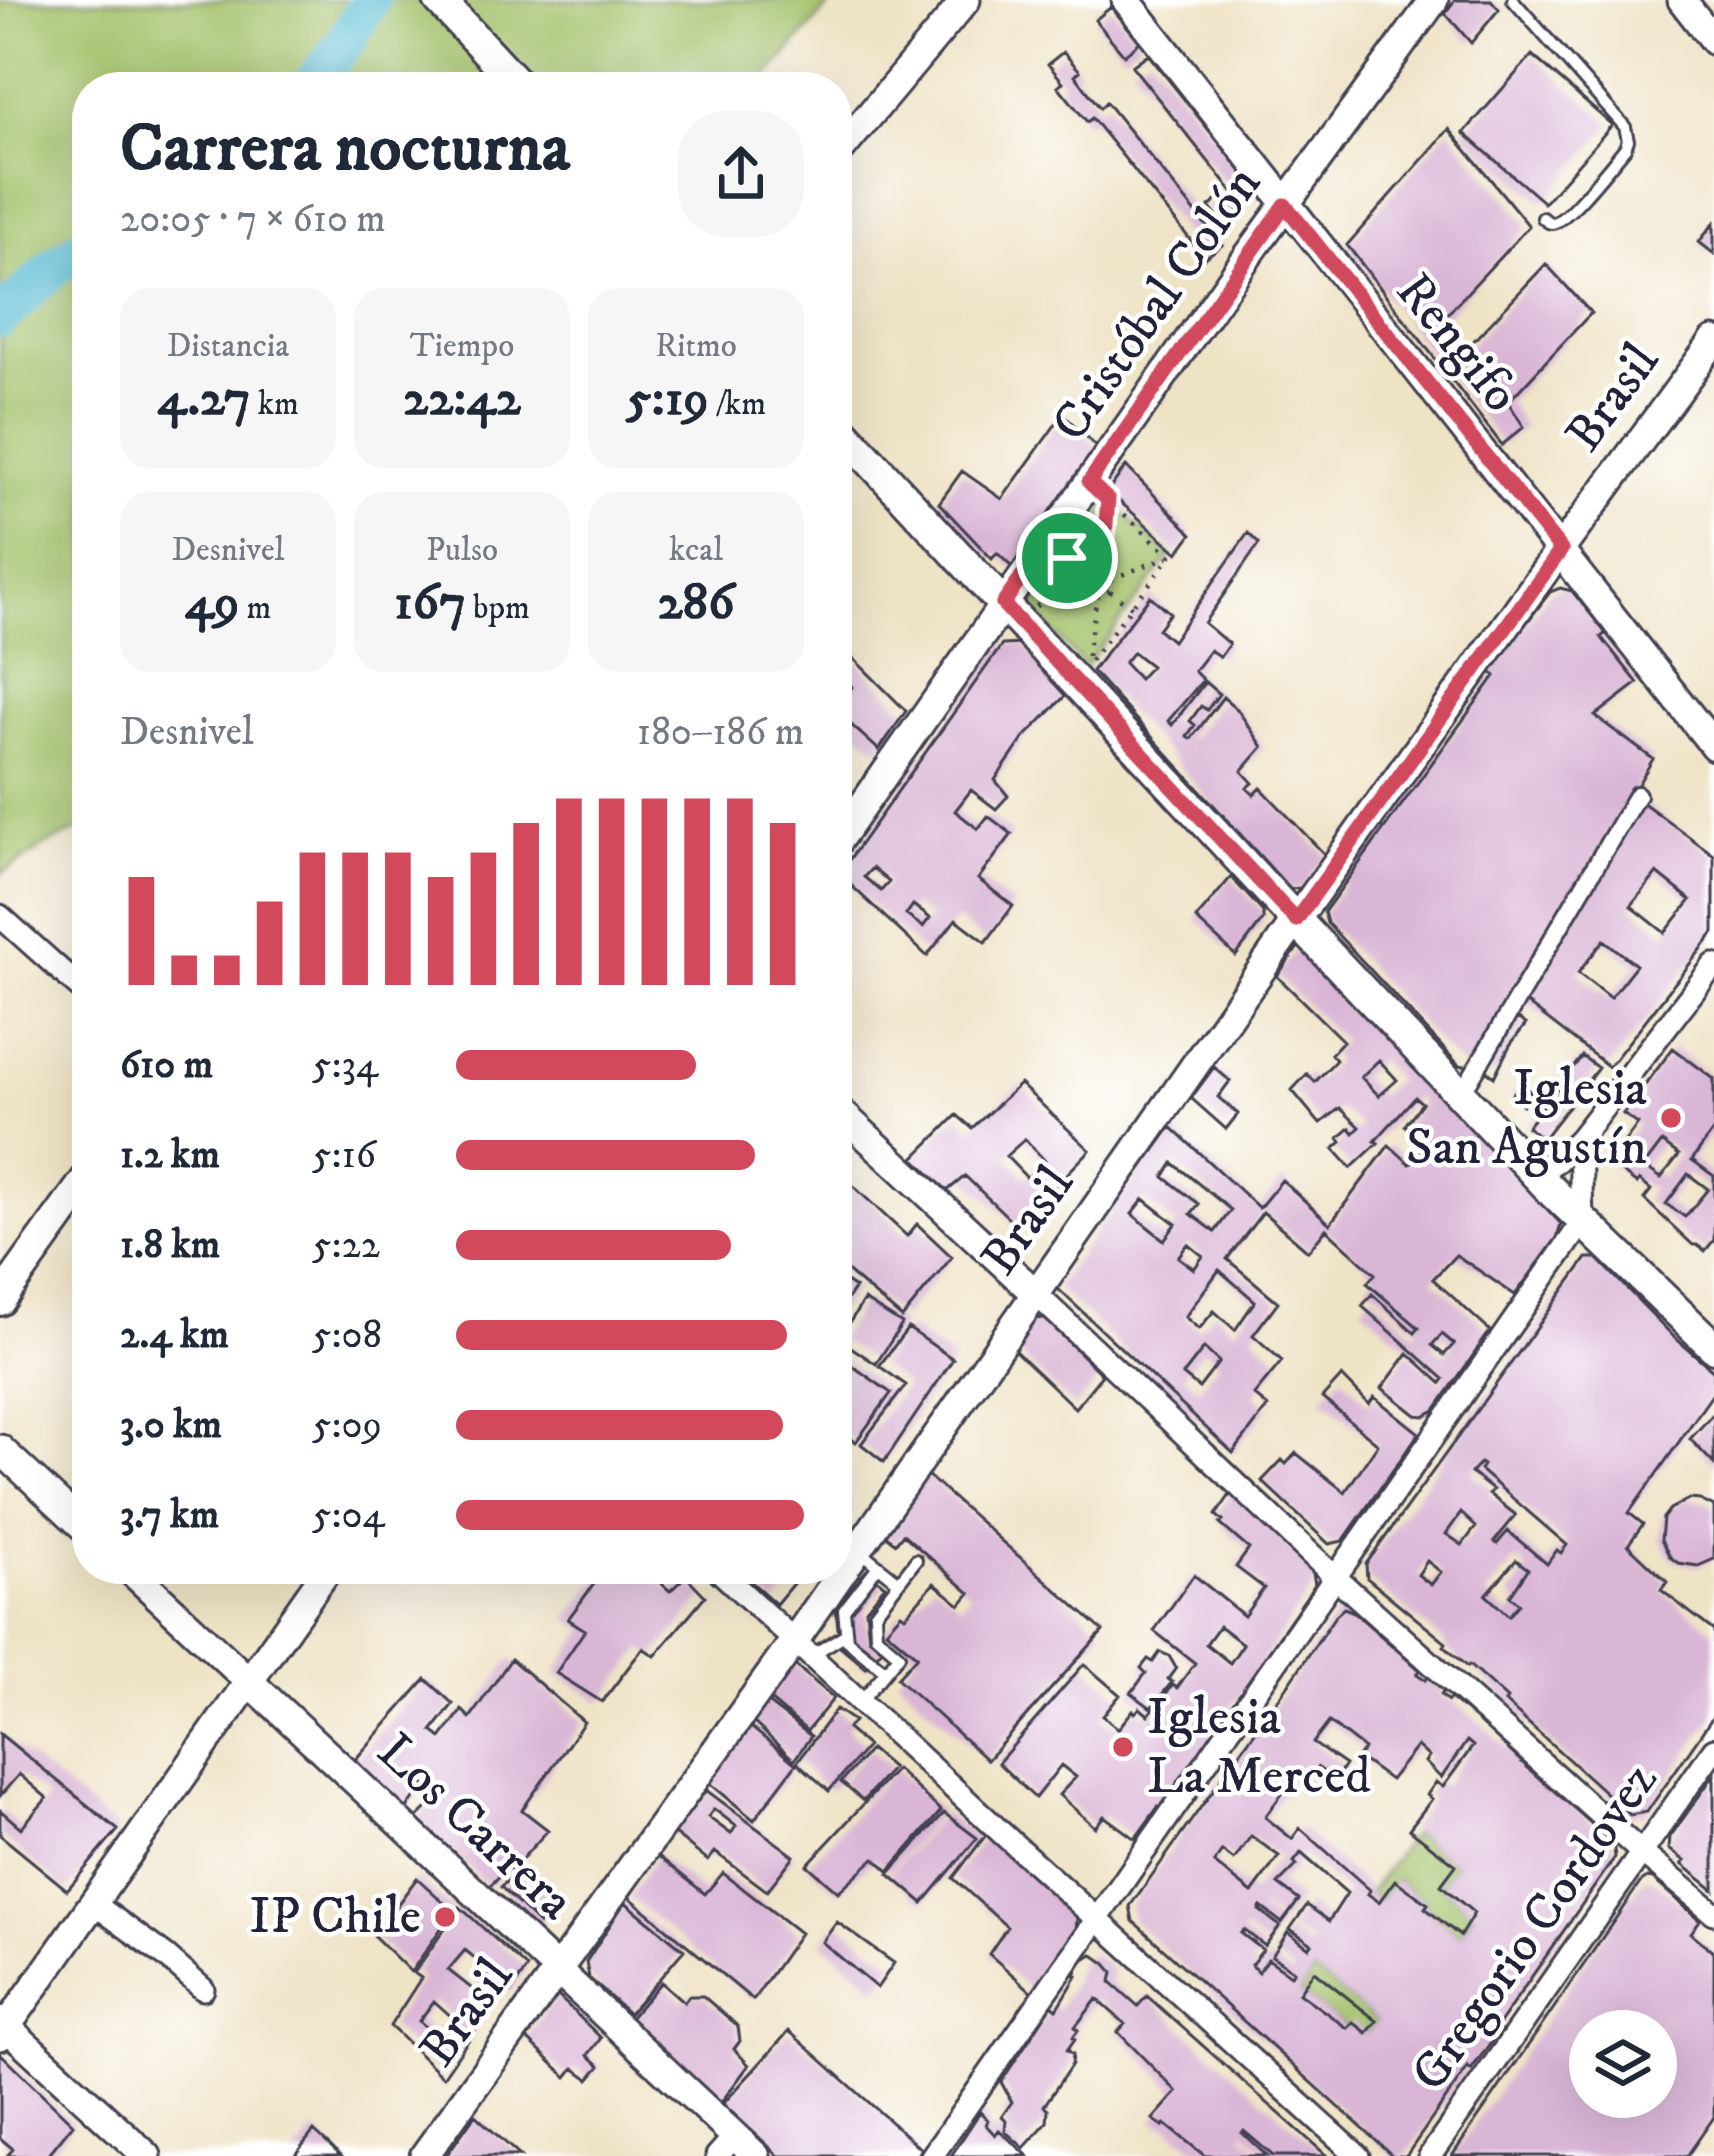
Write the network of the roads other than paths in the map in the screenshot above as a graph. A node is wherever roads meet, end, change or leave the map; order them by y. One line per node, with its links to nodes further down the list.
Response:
1 (439, 0): 8 (main road)
2 (967, 0): 9 (street)
3 (1126, 0): 10 (street, Rengifo)
4 (1434, 0): 10 (street, Cristóbal Colón)
5 (1513, 0): 11 (lane)
6 (1682, 0): 7 (street)
7 (1714, 41)
8 (506, 72)
9 (852, 136)
10 (1285, 205): 14 (street, Rengifo); 15 (street, Cristóbal Colón)
11 (1543, 218)
12 (1714, 341): 14 (street, Brasil)
13 (852, 441): 15 (main road)
14 (1561, 550): 16 (street, Rengifo); 19 (street, Brasil)
15 (1003, 604): 18 (street, Cristóbal Colón); 19 (main road)
16 (1714, 746)
17 (1637, 794): 23 (street)
18 (852, 820)
19 (1296, 920): 26 (main road); 29 (street, Brasil)
20 (3, 926): 22 (street)
21 (1714, 965): 25 (street)
22 (72, 982)
23 (1469, 1081)
24 (852, 1122): 29 (street)
25 (1580, 1138): 26 (street); 28 (street)
26 (1536, 1174): 28 (main road)
27 (72, 1200): 30 (main road)
28 (1582, 1223): 31 (main road); 36 (street)
29 (1036, 1294): 34 (street, Brasil); 36 (street)
30 (0, 1300)
31 (1708, 1335)
32 (0, 1449): 33 (street)
33 (72, 1516)
34 (868, 1558): 37 (street, Brasil); 38 (lane)
35 (916, 1560): 38 (lane)
36 (1334, 1576): 50 (street); 53 (street)
37 (852, 1580)
38 (899, 1582): 46 (lane)
39 (145, 1584): 47 (street, Los Carrera)
40 (317, 1584): 47 (street)
41 (734, 1584): 45 (street)
42 (849, 1584): 43 (street, Brasil)
43 (830, 1610): 44 (lane); 45 (street, Brasil)
44 (846, 1634): 45 (lane); 46 (lane)
45 (804, 1647): 48 (street); 54 (street, Brasil)
46 (885, 1671): 48 (lane)
47 (249, 1681): 51 (street); 54 (street, Los Carrera)
48 (861, 1701): 53 (street)
49 (1714, 1749): 50 (street, Gregorio Cordovez)
50 (1642, 1853): 52 (street); 63 (street, Gregorio Cordovez)
51 (93, 1903): 55 (street); 56 (street)
52 (1714, 1912)
53 (1096, 1918): 61 (street); 62 (street)
54 (558, 1970): 57 (street, Los Carrera); 59 (street, Brasil)
55 (202, 1989)
56 (2, 2028): 58 (street)
57 (726, 2146): 60 (street, Los Carrera)
58 (147, 2156)
59 (424, 2156)
60 (756, 2156)
61 (932, 2156)
62 (1358, 2156)
63 (1430, 2156)

